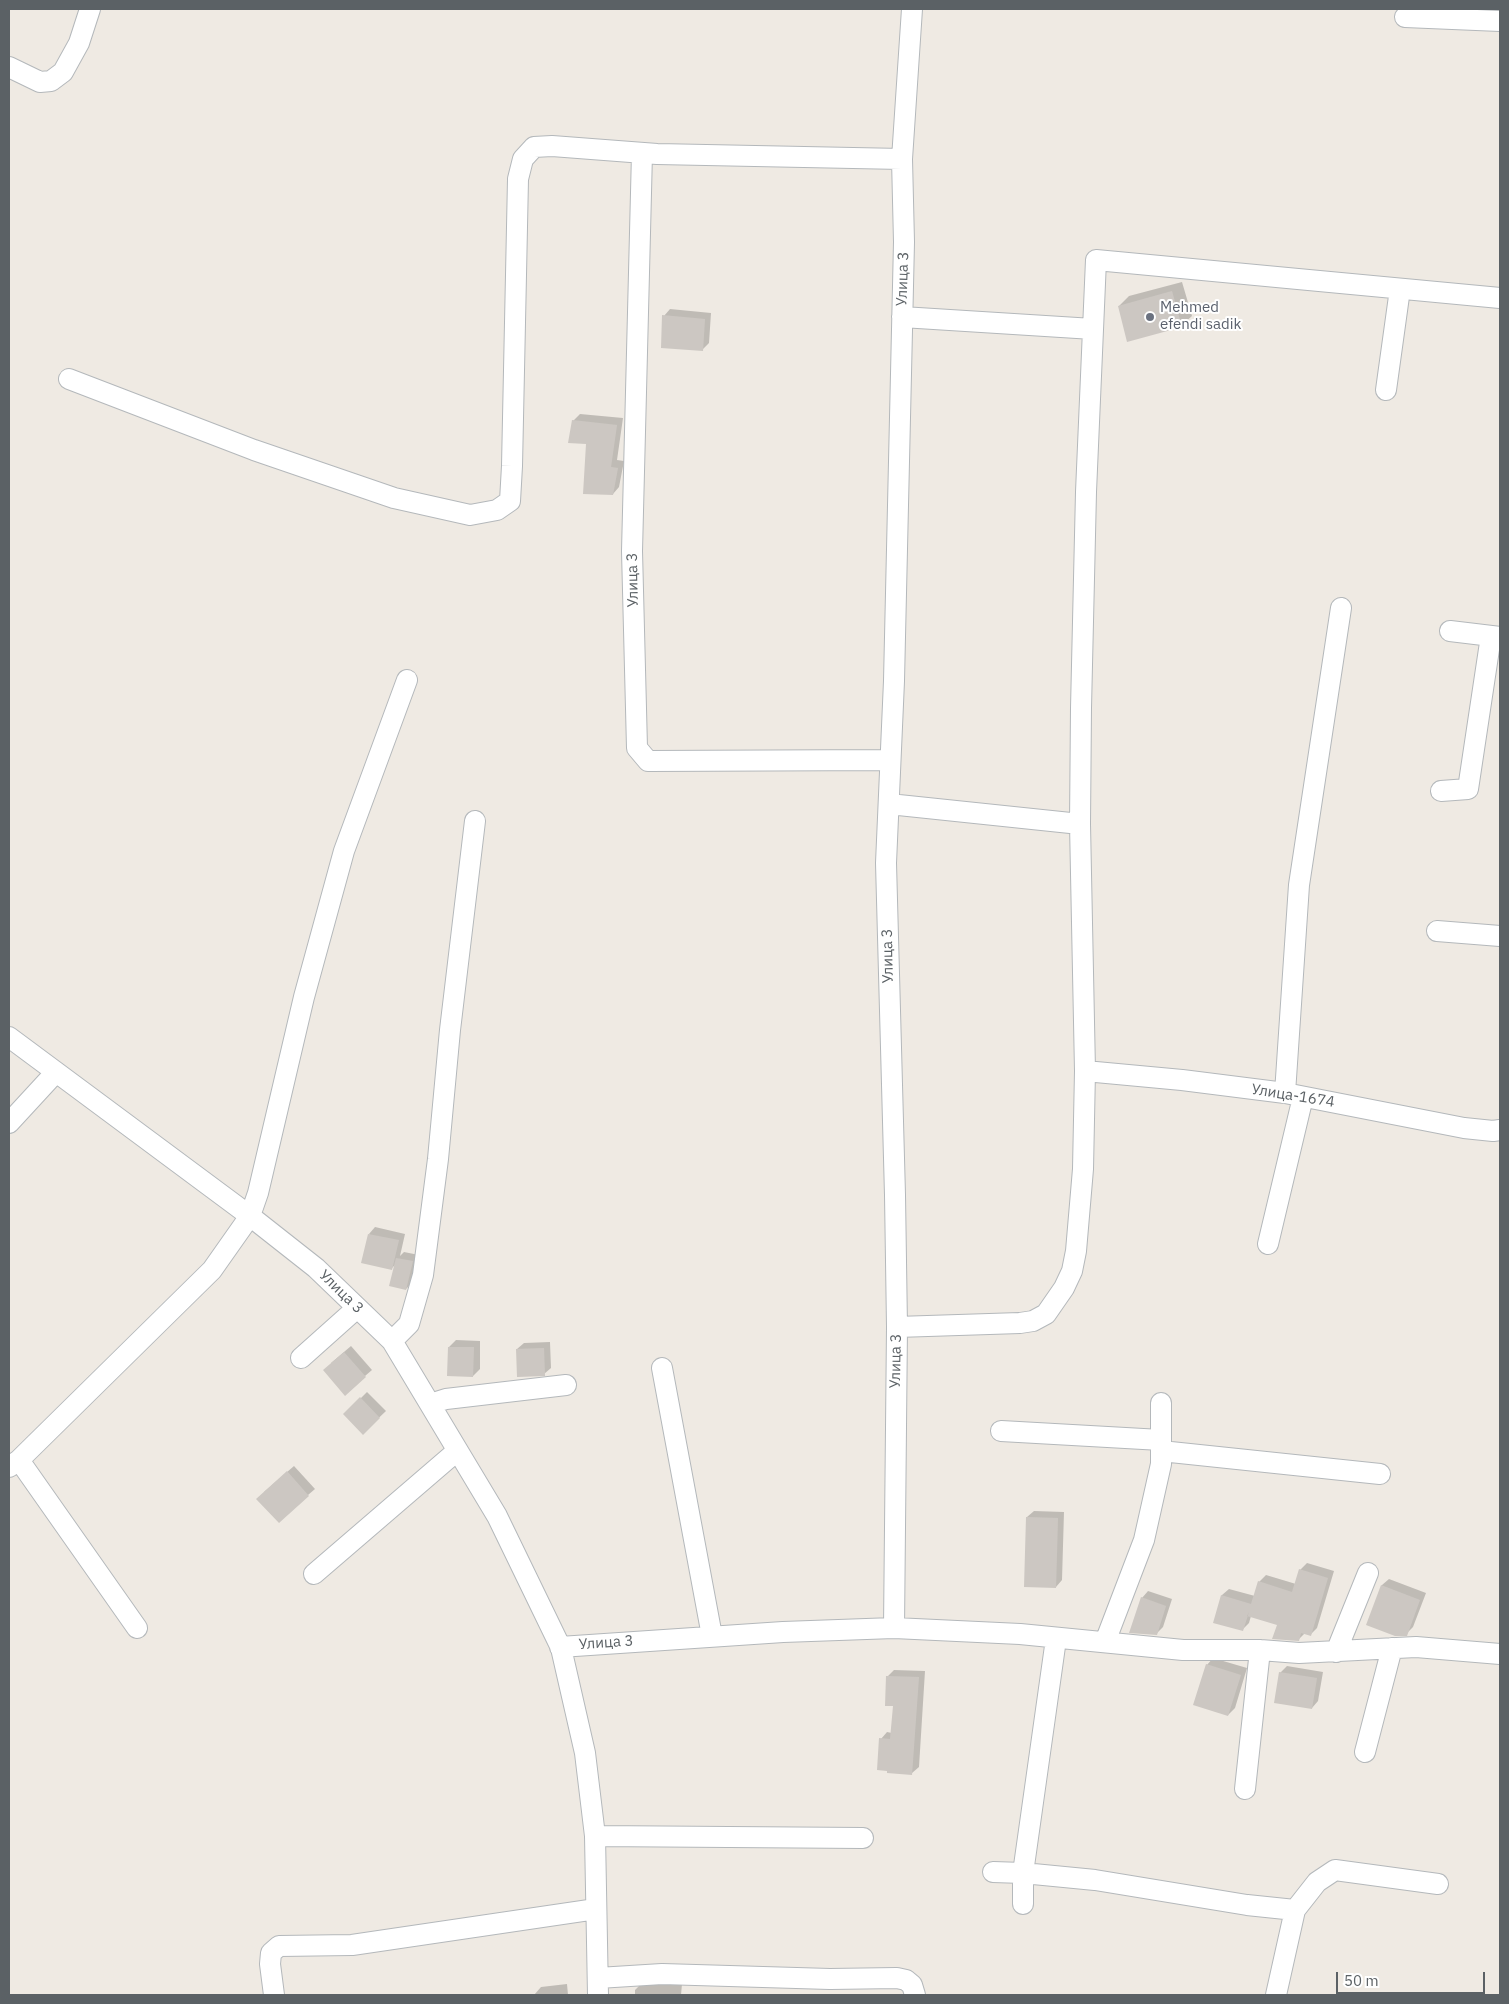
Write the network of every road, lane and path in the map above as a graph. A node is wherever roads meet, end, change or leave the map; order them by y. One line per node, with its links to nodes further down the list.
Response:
1 (90, 9): 5 (street)
2 (912, 9): 7 (street, Улица 3)
3 (1405, 17): 4 (street)
4 (1500, 21)
5 (9, 67)
6 (642, 152): 7 (street); 12 (street); 18 (street, Улица 3)
7 (902, 159): 10 (street, Улица 3)
8 (1400, 289): 9 (street); 11 (street); 13 (street)
9 (1500, 298)
10 (902, 317): 11 (street); 18 (street, Улица 3)
11 (1093, 329): 22 (street)
12 (69, 379)
13 (1386, 390)
14 (1341, 608): 28 (street)
15 (1450, 632): 16 (street)
16 (1495, 636): 19 (street)
17 (407, 680): 31 (street)
18 (890, 760): 20 (street, Улица 3)
19 (1442, 791)
20 (889, 804): 22 (street); 34 (street, Улица 3)
21 (475, 821): 35 (street)
22 (1080, 824): 26 (street)
23 (1437, 931): 24 (street)
24 (1500, 936)
25 (9, 1037): 27 (street, Улица 3)
26 (1085, 1071): 28 (street, Улица-1674); 34 (street)
27 (56, 1072): 29 (street); 31 (street, Улица 3)
28 (1294, 1095): 30 (street, Улица-1674); 32 (street)
29 (9, 1123)
30 (1500, 1130)
31 (250, 1216): 33 (street, Улица 3); 44 (street)
32 (1268, 1244)
33 (358, 1308): 35 (street, Улица 3); 36 (street)
34 (897, 1327): 49 (street, Улица 3)
35 (392, 1341): 40 (street, Улица 3)
36 (301, 1358)
37 (662, 1368): 50 (street)
38 (566, 1385): 40 (street)
39 (1161, 1403): 42 (street)
40 (430, 1404): 43 (street, Улица 3)
41 (1001, 1431): 42 (street)
42 (1161, 1445): 45 (street); 52 (street)
43 (458, 1450): 47 (street); 53 (street, Улица 3)
44 (14, 1464): 48 (street)
45 (1380, 1474)
46 (1368, 1573): 56 (street)
47 (314, 1574)
48 (137, 1628)
49 (894, 1628): 50 (street, Улица 3); 51 (street)
50 (712, 1636): 53 (street, Улица 3)
51 (1056, 1639): 52 (street); 63 (street)
52 (1105, 1642): 55 (street)
53 (560, 1647): 60 (street, Улица 3)
54 (1392, 1648): 56 (street); 57 (street); 58 (street)
55 (1260, 1650): 56 (street); 59 (street)
56 (1336, 1652)
57 (1500, 1654)
58 (1365, 1752)
59 (1245, 1789)
60 (595, 1836): 61 (street); 66 (street, Улица 3)
61 (863, 1838)
62 (993, 1872): 63 (street)
63 (1023, 1873): 65 (street); 67 (street)
64 (1438, 1884): 67 (street)
65 (1023, 1904)
66 (596, 1910): 68 (street, Улица 3); 69 (street)
67 (1295, 1910): 71 (street)
68 (598, 1987): 70 (street)
69 (274, 1995)
70 (915, 1995)
71 (1276, 1995)

